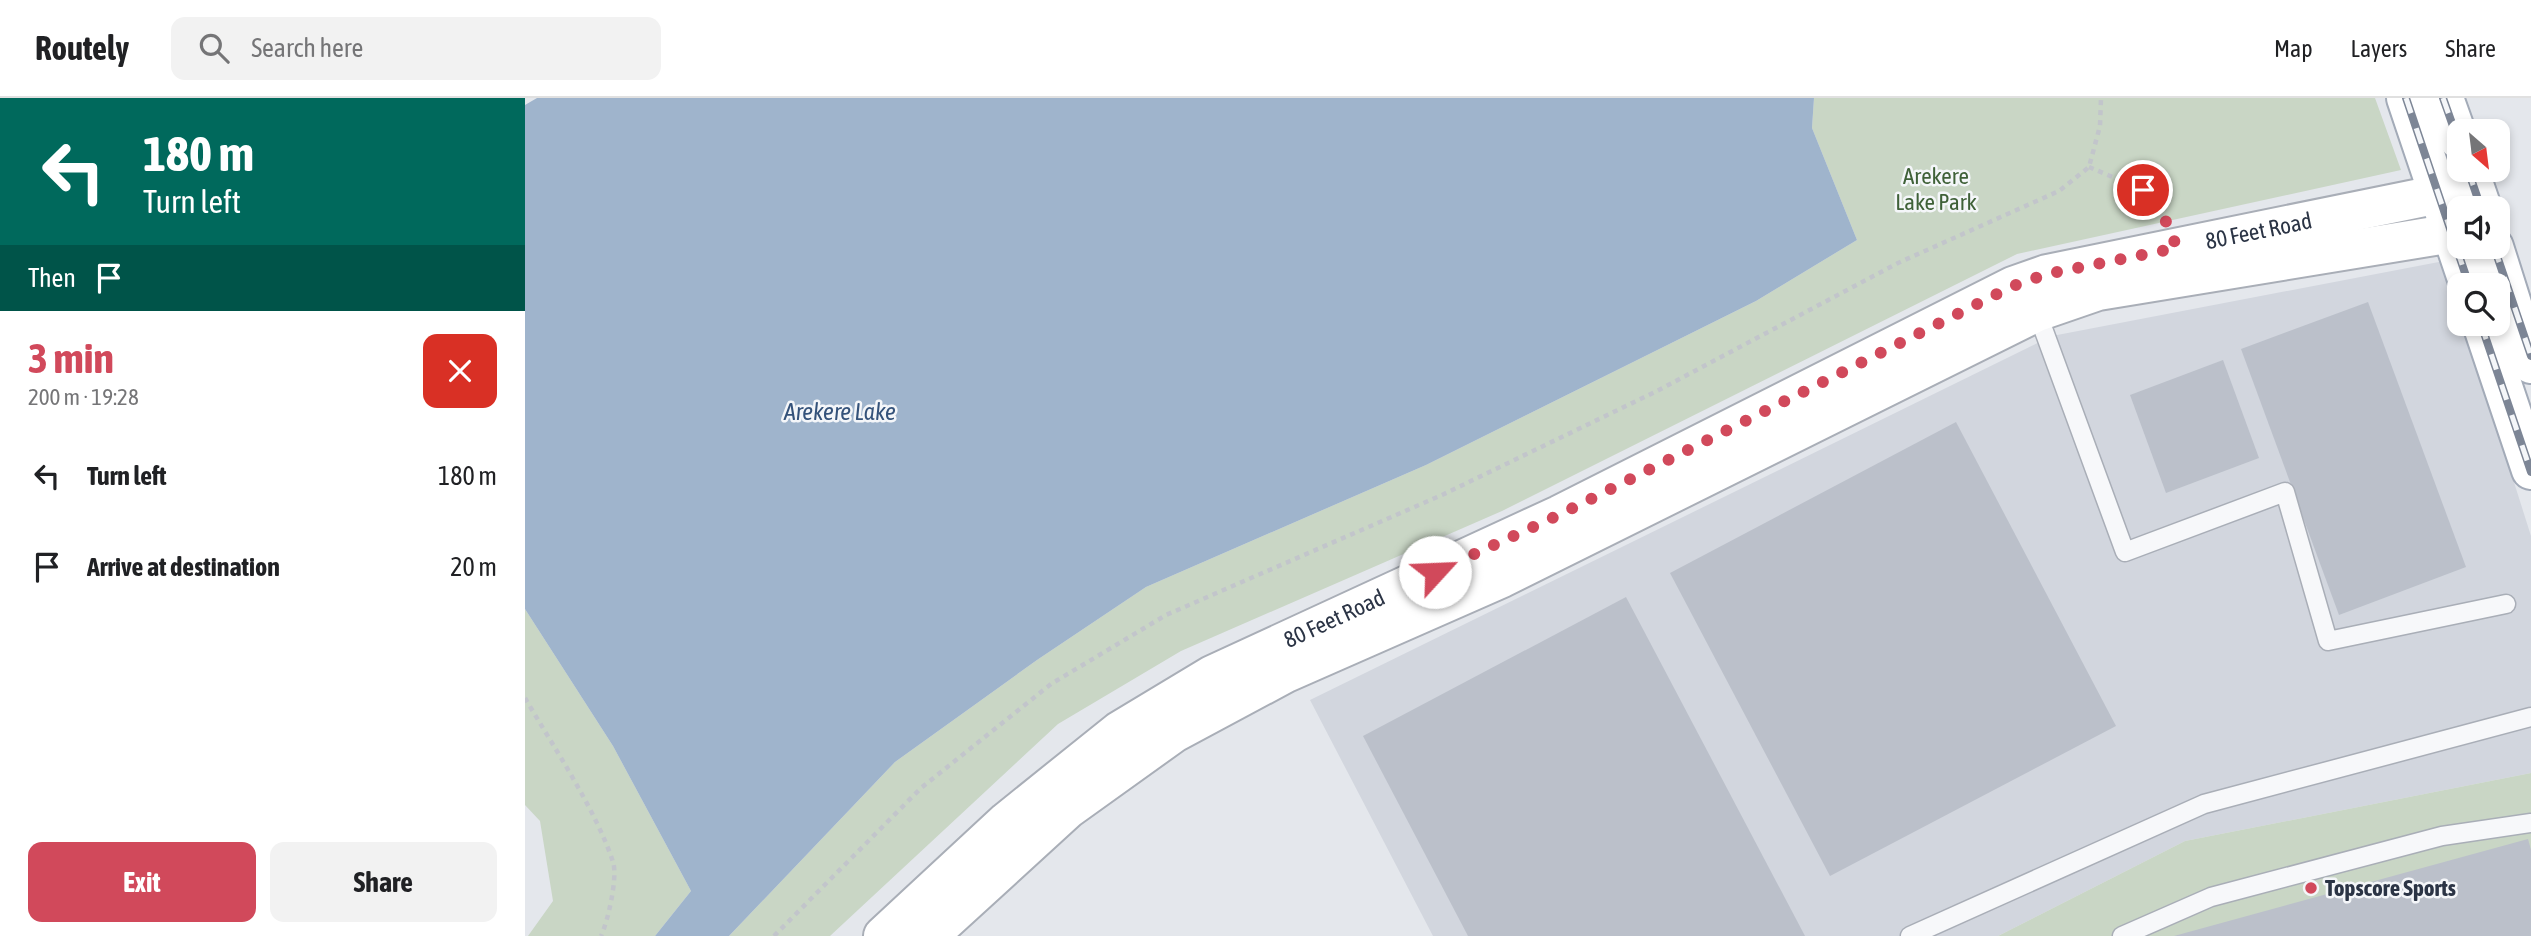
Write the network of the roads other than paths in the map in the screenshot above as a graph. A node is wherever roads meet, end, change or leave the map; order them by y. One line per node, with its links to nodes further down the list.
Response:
1 (2406, 98): 4 (main road)
2 (2444, 98): 3 (main road)
3 (2452, 119)
4 (2466, 190): 14 (main road, 80 Feet Road)
5 (2447, 234): 7 (main road, 80 Feet Road)
6 (2498, 259): 9 (main road)
7 (2037, 312): 11 (lane); 15 (main road, 80 Feet Road)
8 (2486, 336): 10 (main road)
9 (2531, 364)
10 (2531, 470)
11 (2506, 604)
12 (2531, 717): 16 (lane)
13 (2531, 822): 17 (lane)
14 (893, 933)
15 (929, 936)
16 (1910, 936)
17 (2122, 936)

